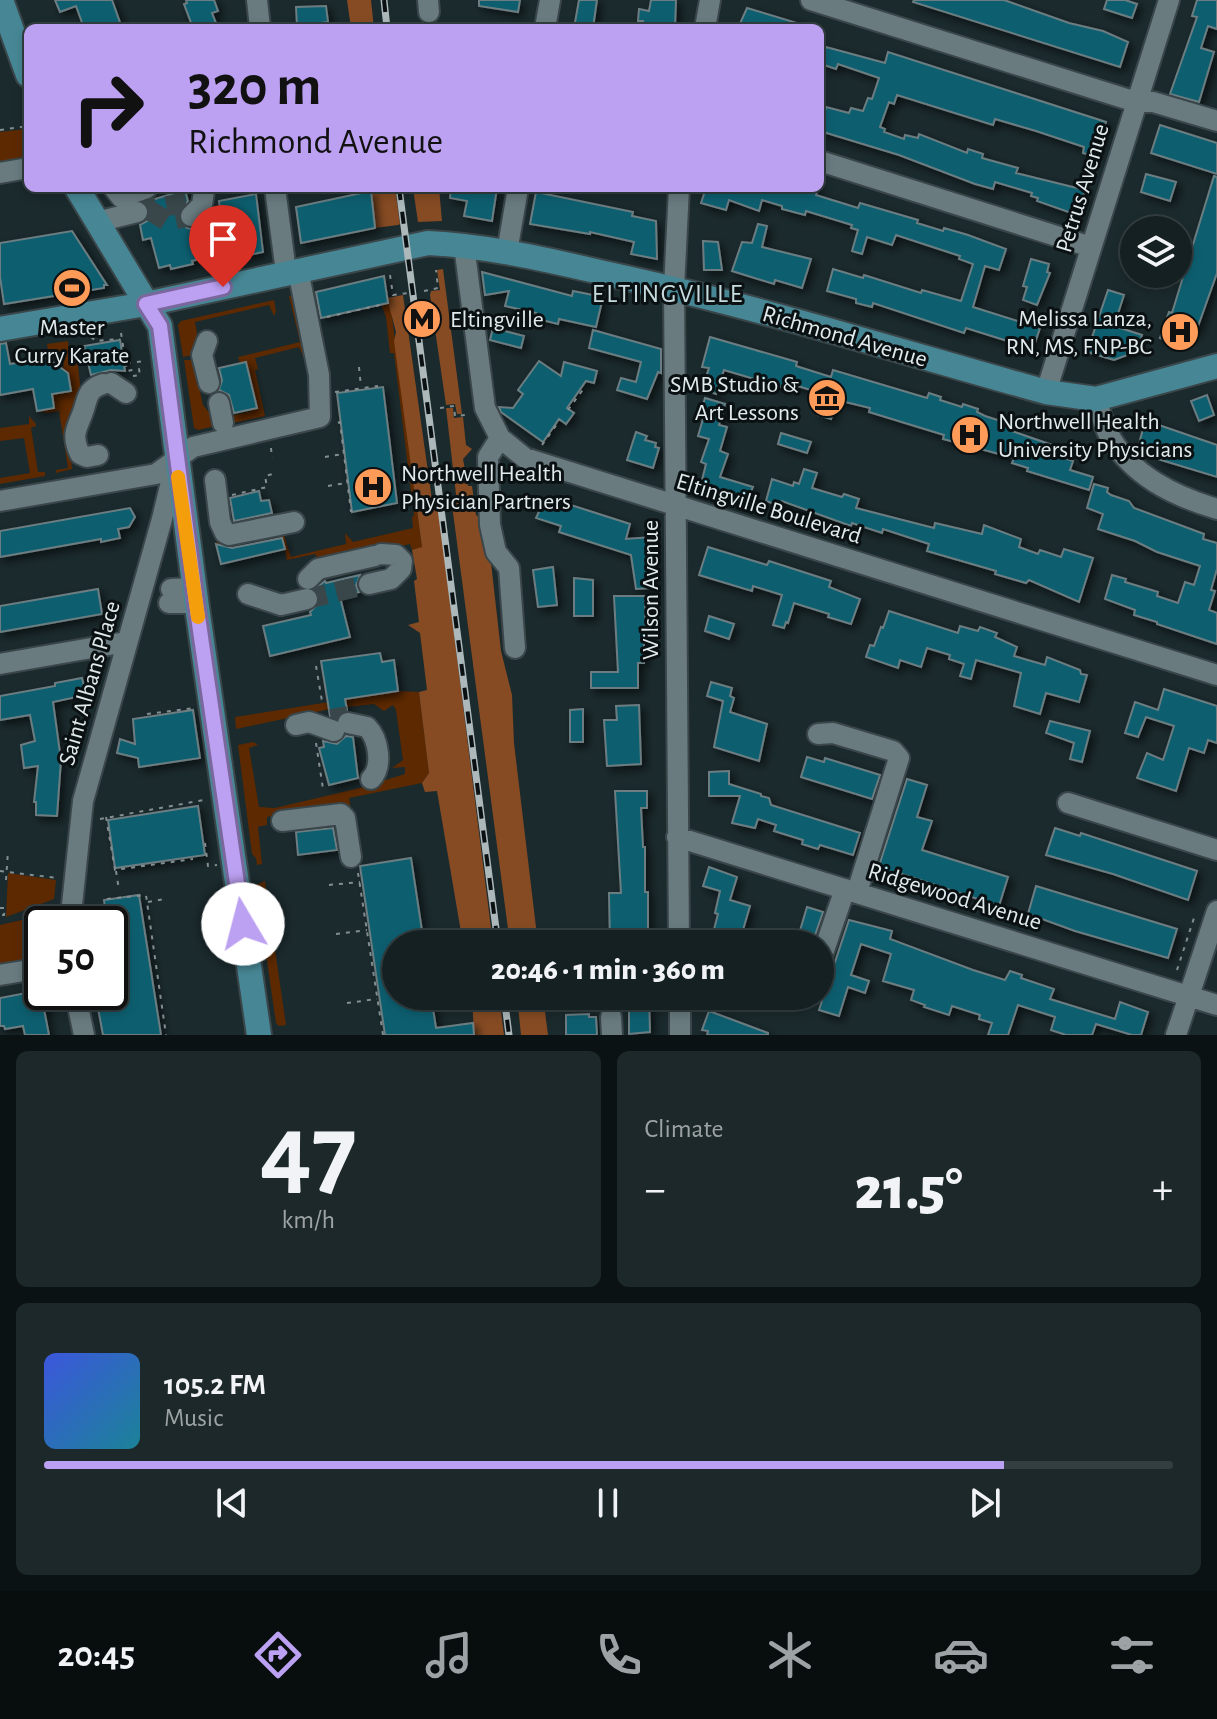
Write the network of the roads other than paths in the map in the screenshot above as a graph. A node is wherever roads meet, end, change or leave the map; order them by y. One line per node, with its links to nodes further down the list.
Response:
1 (257, 0): 7 (street)
2 (550, 0): 8 (street)
3 (710, 0): 9 (street)
4 (811, 0): 11 (street)
5 (1169, 0): 11 (street, Petrus Avenue)
6 (3, 12): 10 (main road)
7 (260, 24)
8 (546, 24)
9 (706, 24)
10 (24, 65)
11 (1136, 102): 12 (street); 25 (street, Petrus Avenue)
12 (1217, 121)
13 (824, 162): 25 (street)
14 (24, 169): 15 (street)
15 (0, 173)
16 (79, 192): 23 (main road)
17 (117, 192): 18 (street)
18 (135, 192)
19 (276, 192): 27 (street)
20 (517, 192): 26 (street)
21 (679, 192): 28 (street, Wilson Avenue)
22 (137, 212): 23 (street)
23 (97, 222): 29 (main road)
24 (464, 245): 26 (main road, Richmond Avenue); 27 (main road, Richmond Avenue); 37 (street)
25 (1091, 247): 35 (street, Petrus Avenue)
26 (507, 252): 28 (main road, Richmond Avenue)
27 (292, 271): 29 (main road, Richmond Avenue); 39 (street)
28 (674, 288): 35 (main road, Richmond Avenue); 42 (street, Wilson Avenue)
29 (146, 304): 30 (main road, Richmond Avenue); 39 (main road)
30 (0, 329)
31 (207, 341): 33 (street)
32 (1217, 366): 36 (main road, Richmond Avenue)
33 (212, 382)
34 (117, 384): 38 (street)
35 (1046, 392): 36 (main road, Richmond Avenue)
36 (1096, 399): 43 (street)
37 (500, 438): 42 (street, Eltingville Boulevard); 49 (street)
38 (98, 455)
39 (176, 459): 41 (street); 46 (main road); 46 (street, Saint Albans Place)
40 (218, 489): 44 (street)
41 (0, 501)
42 (675, 506): 51 (street, Eltingville Boulevard); 59 (street, Wilson Avenue)
43 (1217, 509)
44 (294, 522)
45 (369, 584): 47 (street)
46 (167, 590): 48 (street, Saint Albans Place); 74 (main road)
47 (248, 594)
48 (126, 642): 50 (street); 63 (street, Saint Albans Place)
49 (515, 648)
50 (0, 664)
51 (1217, 675)
52 (370, 718): 53 (street)
53 (338, 721): 54 (street); 56 (street)
54 (303, 724)
55 (818, 734): 62 (street)
56 (371, 779)
57 (1068, 803): 60 (street)
58 (282, 821): 61 (street)
59 (677, 837): 62 (street, Ridgewood Avenue); 65 (street, Wilson Avenue)
60 (1217, 850)
61 (354, 862)
62 (851, 891): 66 (street); 69 (street, Ridgewood Avenue)
63 (72, 906)
64 (1217, 911): 69 (street)
65 (679, 930)
66 (834, 930)
67 (24, 971): 68 (street)
68 (0, 975)
69 (1188, 996): 70 (street, Ridgewood Avenue); 76 (street)
70 (1217, 1005)
71 (79, 1010): 73 (street)
72 (680, 1010): 75 (street)
73 (84, 1035)
74 (259, 1035)
75 (680, 1035)
76 (1176, 1035)

